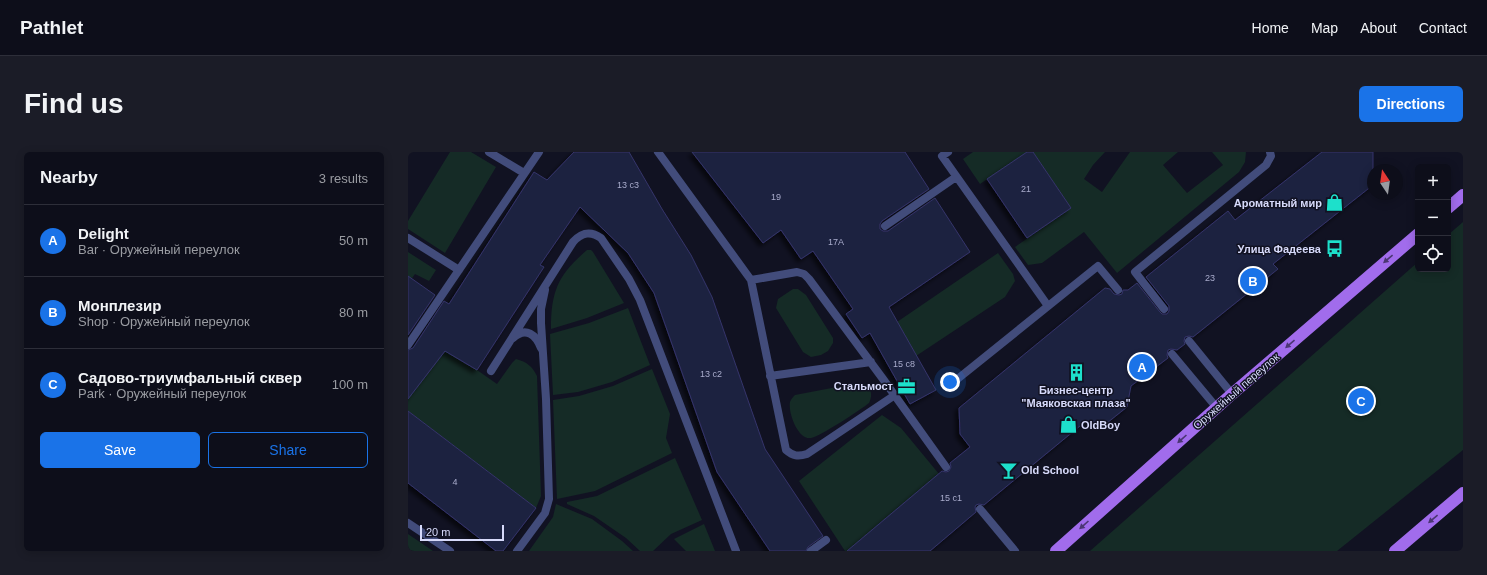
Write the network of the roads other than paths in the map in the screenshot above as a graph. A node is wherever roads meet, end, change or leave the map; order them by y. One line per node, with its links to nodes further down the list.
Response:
1 (489, 152): 6 (lane)
2 (539, 152): 6 (lane)
3 (658, 152): 15 (lane)
4 (948, 152): 7 (lane)
5 (1270, 152): 18 (lane)
6 (524, 173): 13 (lane)
7 (956, 177): 10 (lane); 17 (lane)
8 (1463, 196): 9 (main road)
9 (1451, 206)
10 (885, 226)
11 (1416, 236): 28 (main road, Оружейный переулок, one-way to 28)
12 (408, 238): 13 (lane)
13 (459, 270): 21 (lane)
14 (552, 275): 19 (lane); 23 (lane); 38 (lane)
15 (751, 280): 24 (lane); 26 (lane)
16 (1118, 290): 17 (lane)
17 (1048, 306): 27 (lane)
18 (1164, 309)
19 (511, 339): 23 (lane); 25 (lane)
20 (1189, 341): 28 (lane)
21 (408, 345)
22 (1172, 354): 30 (lane)
23 (543, 357): 37 (lane)
24 (871, 362): 26 (lane); 29 (lane)
25 (491, 372)
26 (770, 376): 29 (lane)
27 (955, 382)
28 (1232, 394): 30 (main road, Оружейный переулок)
29 (895, 395): 31 (lane)
30 (1217, 408): 41 (main road, Оружейный переулок, one-way to 41)
31 (946, 467)
32 (1463, 493): 42 (main road, one-way to 42)
33 (980, 509): 40 (lane)
34 (408, 523): 36 (lane)
35 (826, 540): 39 (lane)
36 (450, 551)
37 (517, 551)
38 (736, 551)
39 (812, 551)
40 (1015, 551)
41 (1056, 551)
42 (1396, 551)

